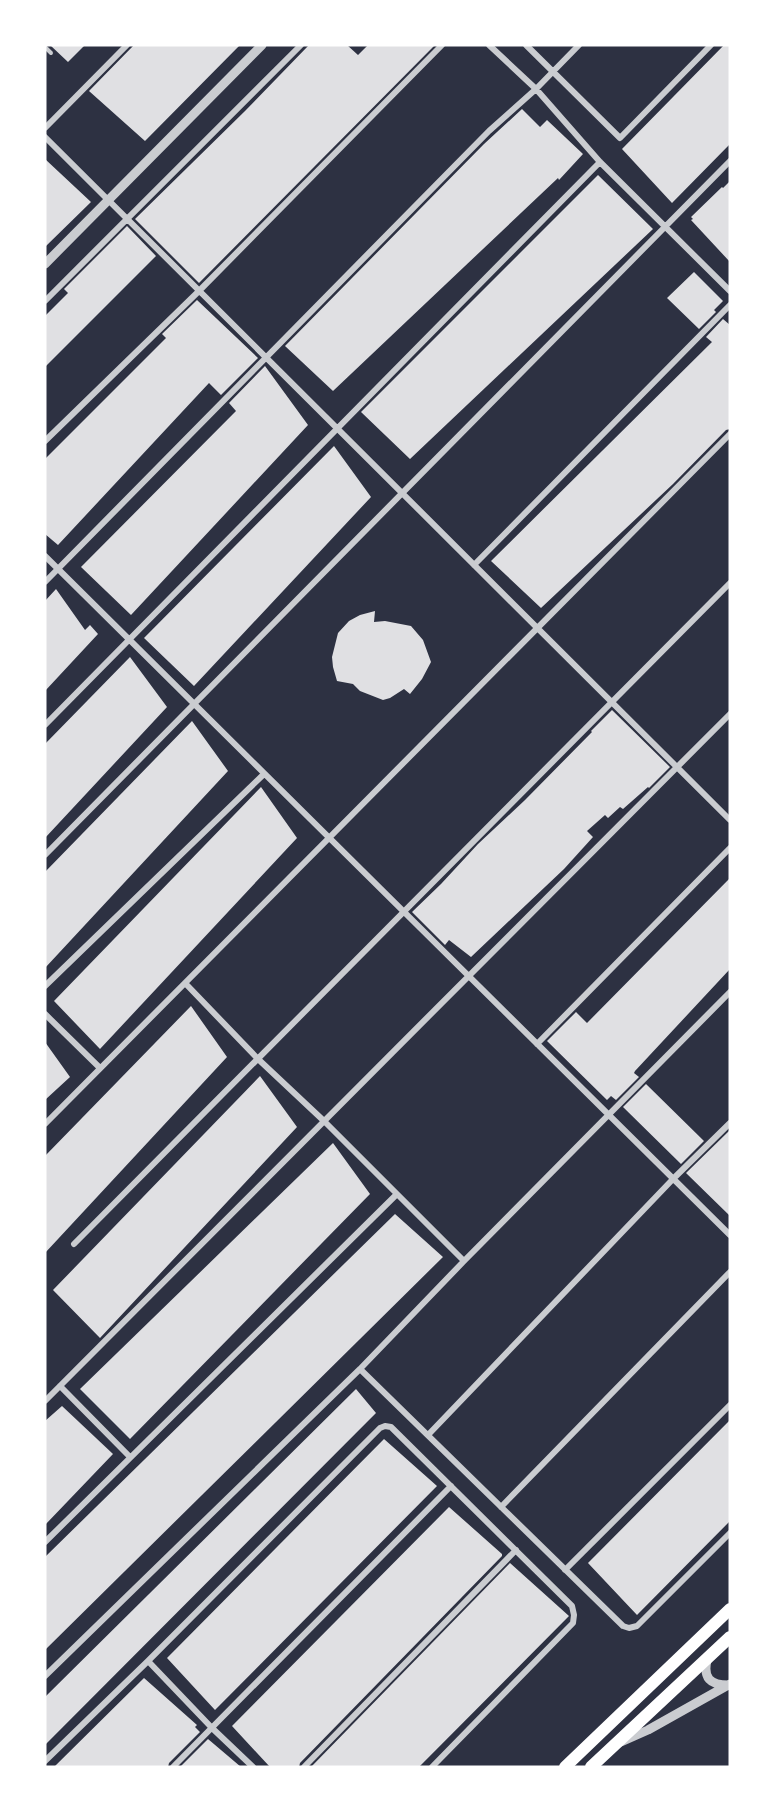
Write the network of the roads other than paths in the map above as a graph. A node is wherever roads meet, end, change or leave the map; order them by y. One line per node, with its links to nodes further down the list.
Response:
1 (127, 45): 13 (street)
2 (262, 45): 17 (street)
3 (301, 45): 18 (street)
4 (442, 45): 21 (street)
5 (489, 45): 12 (street)
6 (526, 45): 11 (street)
7 (579, 45): 11 (street)
8 (711, 45): 11 (street)
9 (45, 47): 10 (lane)
10 (51, 53)
11 (553, 71): 12 (street)
12 (536, 89): 16 (street); 25 (street)
13 (45, 128)
14 (45, 137): 17 (street)
15 (730, 161): 19 (street)
16 (600, 162): 19 (street); 26 (street)
17 (108, 200): 18 (street); 20 (street)
18 (127, 219): 21 (street); 23 (street)
19 (665, 227): 22 (street); 29 (street)
20 (45, 264)
21 (199, 291): 25 (street); 28 (street)
22 (730, 291)
23 (45, 301)
24 (730, 305): 31 (street)
25 (267, 358): 26 (street); 32 (street)
26 (338, 429): 29 (street); 36 (street)
27 (730, 434): 35 (street)
28 (45, 441)
29 (402, 493): 31 (street); 38 (street)
30 (45, 556): 32 (street)
31 (474, 565): 35 (street)
32 (58, 569): 33 (street); 36 (street)
33 (45, 582)
34 (730, 583): 37 (street)
35 (537, 628): 37 (street); 44 (street)
36 (129, 640): 38 (street); 40 (street)
37 (612, 702): 41 (street); 47 (street)
38 (194, 704): 42 (street); 46 (street)
39 (730, 714): 41 (street)
40 (45, 726)
41 (677, 767): 43 (street); 48 (street)
42 (264, 774): 44 (street); 50 (street)
43 (730, 820)
44 (329, 838): 47 (street); 49 (street)
45 (730, 848): 53 (street)
46 (45, 855)
47 (404, 912): 48 (street); 54 (street)
48 (469, 976): 53 (street); 57 (street)
49 (185, 983): 54 (street); 55 (street)
50 (45, 986)
51 (730, 992): 56 (street)
52 (45, 1014): 55 (street)
53 (537, 1044): 56 (street)
54 (258, 1059): 57 (street); 63 (street)
55 (100, 1068): 59 (street)
56 (608, 1114): 60 (street); 64 (street)
57 (324, 1121): 61 (street); 67 (street)
58 (730, 1123): 60 (street)
59 (45, 1124)
60 (673, 1179): 62 (street); 70 (street)
61 (397, 1194): 64 (street); 71 (street)
62 (730, 1235)
63 (74, 1244)
64 (464, 1261): 66 (street)
65 (730, 1272): 73 (street)
66 (360, 1369): 70 (street); 82 (street)
67 (60, 1386): 68 (street); 71 (street)
68 (45, 1401)
69 (730, 1405): 77 (street)
70 (428, 1435): 73 (street)
71 (130, 1457): 75 (street)
72 (451, 1486): 76 (street); 81 (street); 84 (street)
73 (501, 1507): 77 (street)
74 (730, 1533): 77 (street)
75 (45, 1542)
76 (516, 1550): 89 (street); 90 (street)
77 (565, 1570)
78 (730, 1609): 91 (main road)
79 (730, 1637): 80 (main road)
80 (707, 1660): 83 (street); 85 (main road)
81 (148, 1661): 84 (street); 86 (street)
82 (45, 1676)
83 (729, 1685): 85 (street)
84 (212, 1728): 87 (street); 88 (street)
85 (615, 1744): 92 (main road)
86 (45, 1761)
87 (173, 1767)
88 (253, 1767)
89 (304, 1767)
90 (432, 1767)
91 (565, 1767)
92 (591, 1767)

